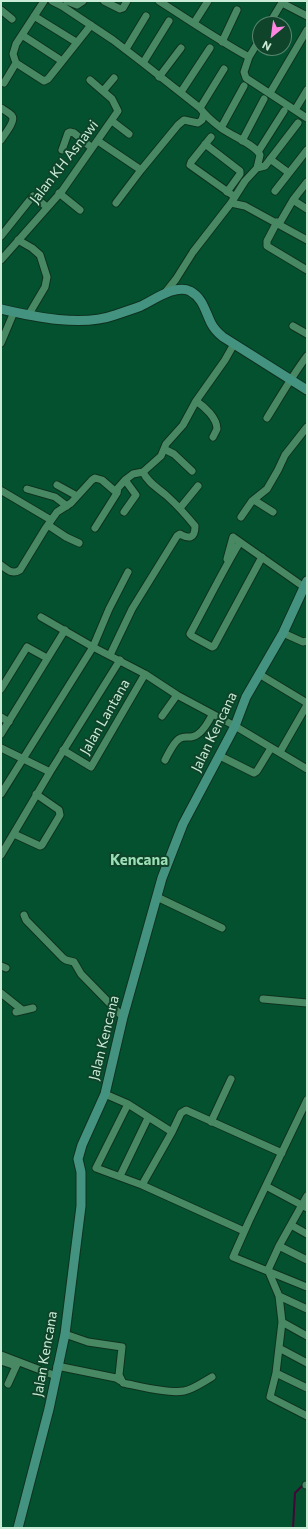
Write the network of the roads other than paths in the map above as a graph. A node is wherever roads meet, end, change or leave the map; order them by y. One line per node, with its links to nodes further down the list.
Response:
1 (44, 1): 13 (street)
2 (52, 1): 20 (street)
3 (67, 1): 4 (street)
4 (83, 1)
5 (104, 1): 6 (street)
6 (127, 1)
7 (159, 1): 10 (street)
8 (208, 1): 19 (street)
9 (283, 2): 15 (street); 16 (street)
10 (171, 4): 19 (street)
11 (237, 10): 24 (street)
12 (2, 13): 17 (street)
13 (34, 16): 22 (street); 23 (street)
14 (146, 16): 27 (street)
15 (274, 16)
16 (307, 16)
17 (12, 19)
18 (169, 21): 32 (street)
19 (194, 23): 24 (street)
20 (91, 25): 23 (street); 27 (street)
21 (307, 30): 42 (street)
22 (22, 35): 30 (street); 31 (street)
23 (76, 42): 30 (street)
24 (222, 42): 29 (street)
25 (181, 48): 34 (street)
26 (210, 48): 41 (street)
27 (126, 49): 32 (street)
28 (252, 53): 29 (street)
29 (250, 57): 42 (street)
30 (62, 61): 31 (street)
31 (16, 63): 37 (street)
32 (143, 63): 34 (street)
33 (224, 69): 45 (street)
34 (160, 77): 41 (street)
35 (114, 78): 40 (street)
36 (90, 80): 40 (street, Jalan KH Asnawi)
37 (4, 83)
38 (244, 86): 51 (street)
39 (307, 90): 46 (street)
40 (103, 91): 49 (street, Jalan KH Asnawi)
41 (181, 92): 45 (street)
42 (270, 93): 46 (street)
43 (264, 99): 56 (street)
44 (1, 108): 54 (street)
45 (202, 110): 51 (street); 64 (street)
46 (296, 110): 48 (street)
47 (284, 111): 61 (street)
48 (307, 118)
49 (112, 121): 52 (street); 55 (street, Jalan KH Asnawi)
50 (298, 123): 62 (street)
51 (221, 128): 56 (street)
52 (129, 134)
53 (210, 137): 57 (street)
54 (1, 140)
55 (98, 141): 58 (street, Jalan KH Asnawi); 64 (street)
56 (242, 141): 61 (street)
57 (205, 144): 68 (street); 68 (street)
58 (92, 148): 59 (street); 69 (street, Jalan KH Asnawi)
59 (62, 150)
60 (307, 150): 65 (street)
61 (258, 152): 63 (street)
62 (270, 159): 63 (street); 65 (street)
63 (257, 168): 70 (street)
64 (141, 170): 72 (street)
65 (289, 173): 67 (street)
66 (307, 182): 71 (street)
67 (275, 191)
68 (227, 192): 70 (street)
69 (59, 194): 73 (street, Jalan KH Asnawi); 75 (street)
70 (233, 200): 76 (street); 82 (street)
71 (293, 200): 74 (street); 76 (street)
72 (116, 203)
73 (47, 207): 77 (street); 78 (street, Jalan KH Asnawi)
74 (307, 208)
75 (80, 210)
76 (278, 223): 79 (street); 81 (street)
77 (1, 236)
78 (18, 240): 80 (street, Jalan KH Asnawi); 85 (street)
79 (307, 240)
80 (1, 260)
81 (307, 270)
82 (163, 295): 85 (street); 89 (street)
83 (1, 309): 84 (street)
84 (14, 312): 85 (street); 88 (street)
85 (29, 314)
86 (293, 326): 87 (street)
87 (307, 334)
88 (1, 343)
89 (234, 344): 91 (street); 93 (street)
90 (307, 356): 91 (street)
91 (290, 379): 92 (street); 94 (street)
92 (307, 390)
93 (196, 401): 96 (street); 97 (street)
94 (266, 418)
95 (307, 427): 107 (street)
96 (213, 437)
97 (164, 449): 98 (street); 99 (street)
98 (192, 471)
99 (142, 472): 100 (street); 109 (street)
100 (124, 480): 105 (street); 110 (street)
101 (57, 484): 106 (street)
102 (198, 486): 109 (street)
103 (27, 489): 108 (street)
104 (2, 491): 113 (street)
105 (116, 493): 106 (street); 114 (street)
106 (77, 496): 108 (street)
107 (254, 500): 111 (street); 112 (street)
108 (67, 506): 113 (street)
109 (180, 508): 125 (street)
110 (124, 512)
111 (273, 512)
112 (240, 518)
113 (50, 523): 115 (street); 117 (street)
114 (95, 528)
115 (79, 543)
116 (262, 558): 116 (street); 119 (street)
117 (1, 566)
118 (128, 572): 124 (street)
119 (306, 584): 122 (street, Jalan Kencana)
120 (41, 617): 121 (street)
121 (65, 630): 124 (street); 126 (street)
122 (283, 633): 123 (street); 129 (street, Jalan Kencana)
123 (307, 642)
124 (93, 647): 125 (street); 144 (street)
125 (110, 655): 127 (street)
126 (47, 658): 130 (street); 136 (street)
127 (120, 660): 128 (street); 141 (street, Jalan Lantana)
128 (145, 674): 131 (street); 141 (street, Jalan Lantana)
129 (259, 674): 132 (street); 137 (street, Jalan Kencana)
130 (1, 689)
131 (177, 695): 133 (street); 134 (street)
132 (307, 704): 142 (street)
133 (212, 714): 137 (street); 145 (street)
134 (162, 716)
135 (1, 717): 136 (street)
136 (9, 722): 138 (street)
137 (235, 726): 140 (street); 143 (street, Jalan Kencana)
138 (1, 734)
139 (1, 748): 144 (street)
140 (271, 748): 142 (street); 143 (street)
141 (63, 750): 147 (street, Jalan Lantana)
142 (280, 752): 146 (street)
143 (220, 756): 152 (street, Jalan Kencana)
144 (24, 759): 147 (street); 148 (street)
145 (165, 760)
146 (307, 769)
147 (50, 772): 149 (street, Jalan Lantana)
148 (1, 794)
149 (36, 794): 150 (street, Jalan Lantana); 150 (street)
150 (14, 834): 151 (street, Jalan Lantana)
151 (1, 855)
152 (157, 897): 154 (street); 159 (street, Jalan Kencana)
153 (24, 915): 159 (street)
154 (222, 928)
155 (1, 994): 158 (street)
156 (263, 999): 157 (street)
157 (307, 1003)
158 (33, 1008)
159 (123, 1017): 161 (street, Jalan Kencana)
160 (231, 1079): 165 (street)
161 (105, 1094): 163 (street); 183 (street, Jalan Kencana)
162 (307, 1100): 167 (street)
163 (128, 1104): 164 (street); 168 (street)
164 (148, 1118): 166 (street); 168 (street)
165 (210, 1122): 166 (street); 167 (street)
166 (172, 1132): 169 (street)
167 (282, 1153): 170 (street)
168 (120, 1176): 169 (street)
169 (142, 1185): 174 (street)
170 (266, 1186): 172 (street); 174 (street)
171 (307, 1196): 172 (street)
172 (305, 1206): 173 (street)
173 (291, 1225): 175 (street); 176 (street)
174 (244, 1231): 178 (street)
175 (307, 1234)
176 (280, 1246): 177 (street); 178 (street)
177 (307, 1260)
178 (268, 1270): 179 (street); 180 (street)
179 (307, 1287)
180 (279, 1296): 181 (street); 182 (street)
181 (307, 1309)
182 (282, 1322): 184 (street); 185 (street)
183 (64, 1334): 190 (street, Jalan Kencana); 194 (street)
184 (307, 1336)
185 (279, 1348): 188 (street); 191 (street)
186 (1, 1355): 189 (street)
187 (1, 1360): 189 (street)
188 (307, 1362)
189 (16, 1364): 192 (street); 195 (street)
190 (57, 1366): 192 (street, Jalan Kencana); 194 (street)
191 (276, 1373): 196 (street); 197 (street)
192 (56, 1376): 198 (street, Jalan Kencana)
193 (212, 1377): 194 (street)
194 (121, 1381)
195 (8, 1384)
196 (307, 1388)
197 (307, 1416)
198 (18, 1528)

